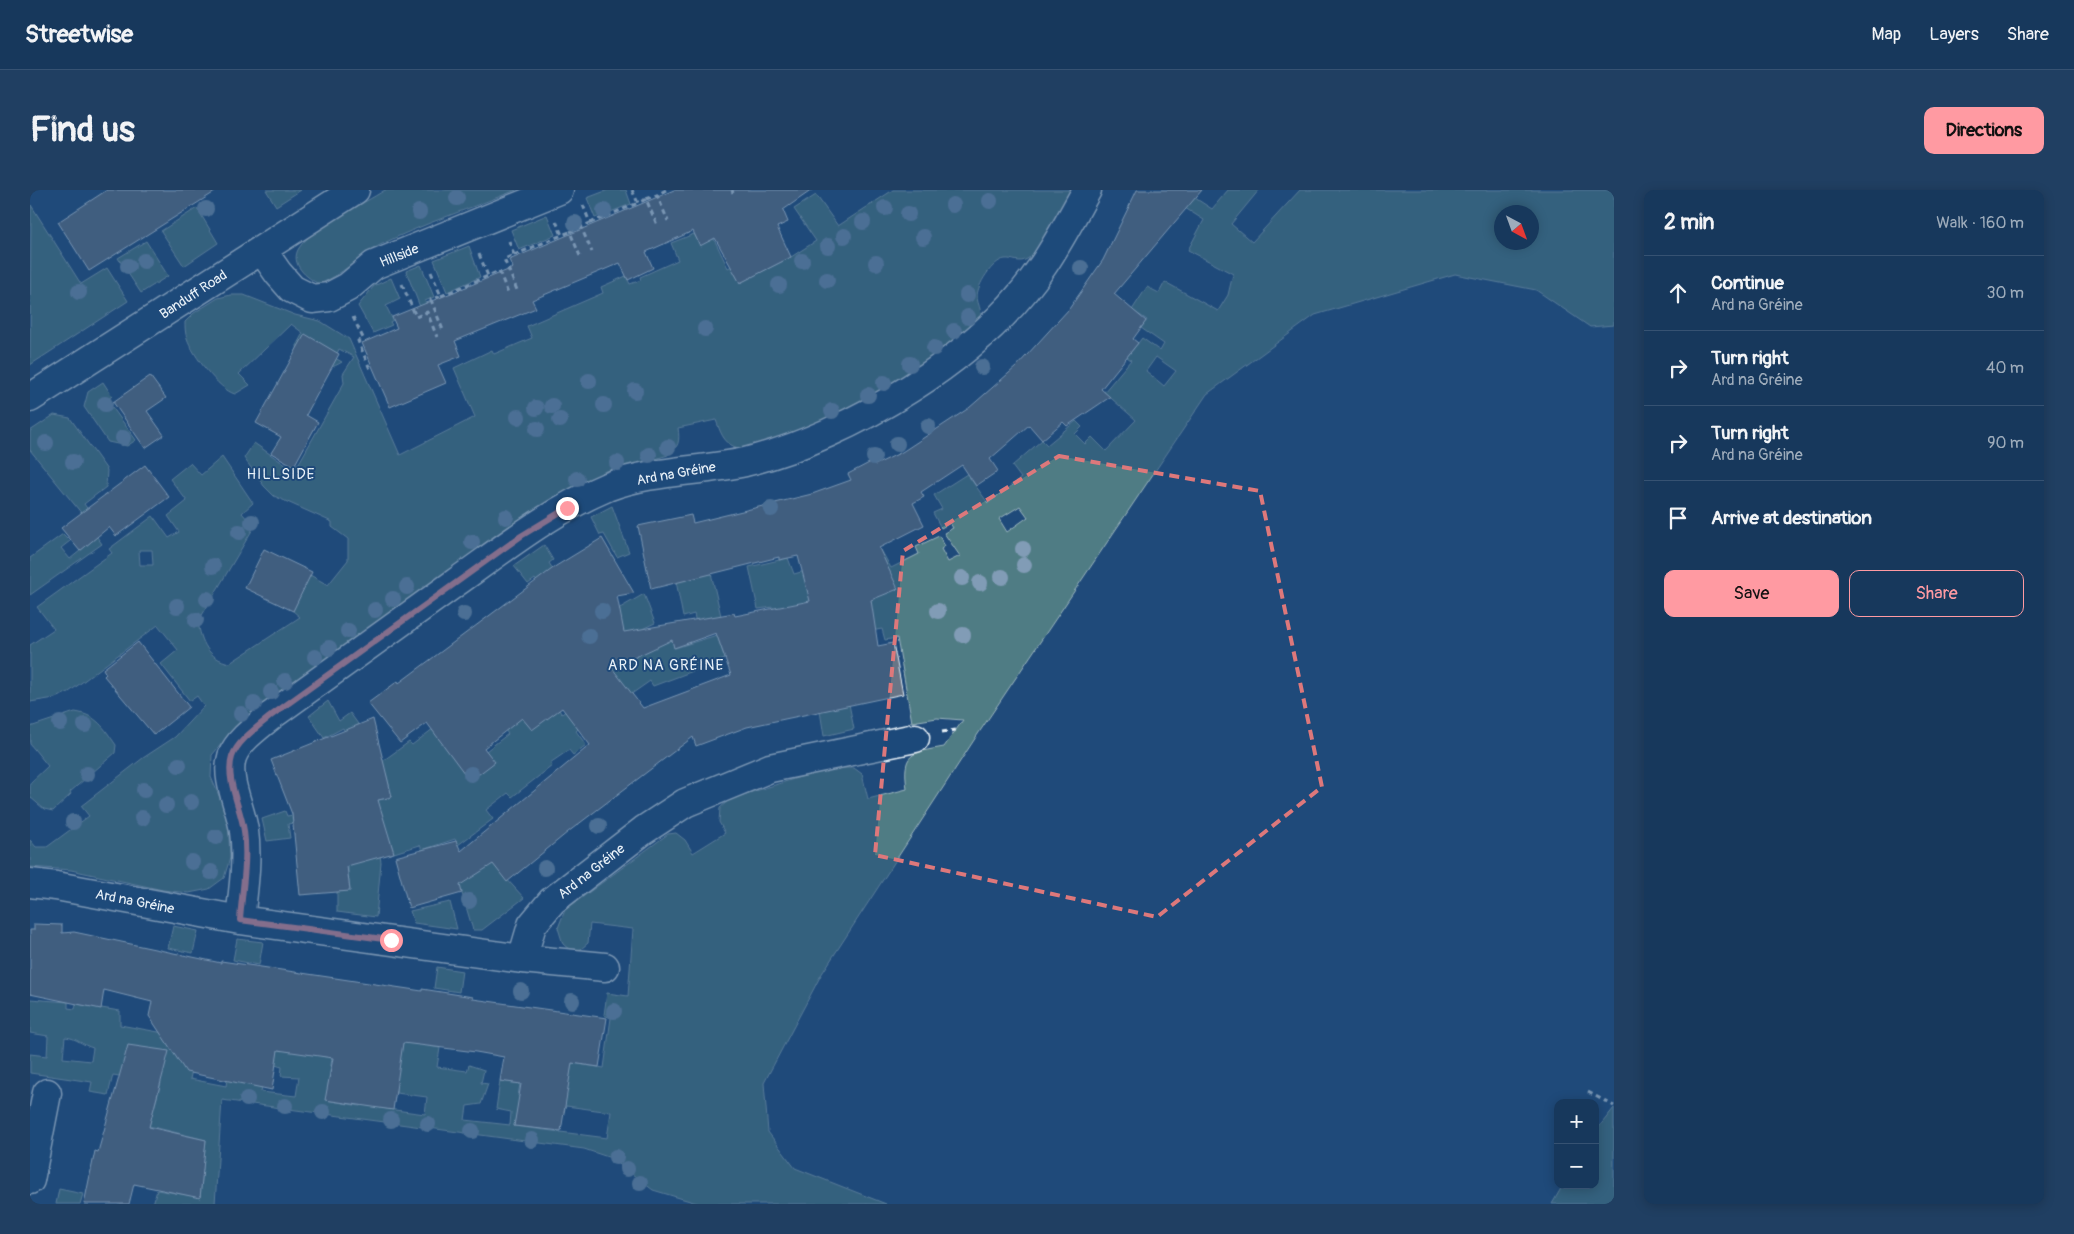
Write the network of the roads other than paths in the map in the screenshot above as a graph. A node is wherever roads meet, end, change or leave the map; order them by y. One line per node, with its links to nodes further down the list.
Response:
1 (355, 190): 4 (street, Banduff Road)
2 (1087, 190): 8 (street, Ard na Gréine)
3 (569, 194): 4 (street, Hillside)
4 (262, 250): 5 (street, Banduff Road)
5 (30, 398)
6 (915, 738): 9 (street, Ard na Gréine)
7 (30, 884): 8 (street, Ard na Gréine)
8 (240, 920): 9 (street, Ard na Gréine)
9 (522, 958): 10 (street, Ard na Gréine)
10 (605, 967)
11 (47, 1092): 12 (street)
12 (30, 1180)

